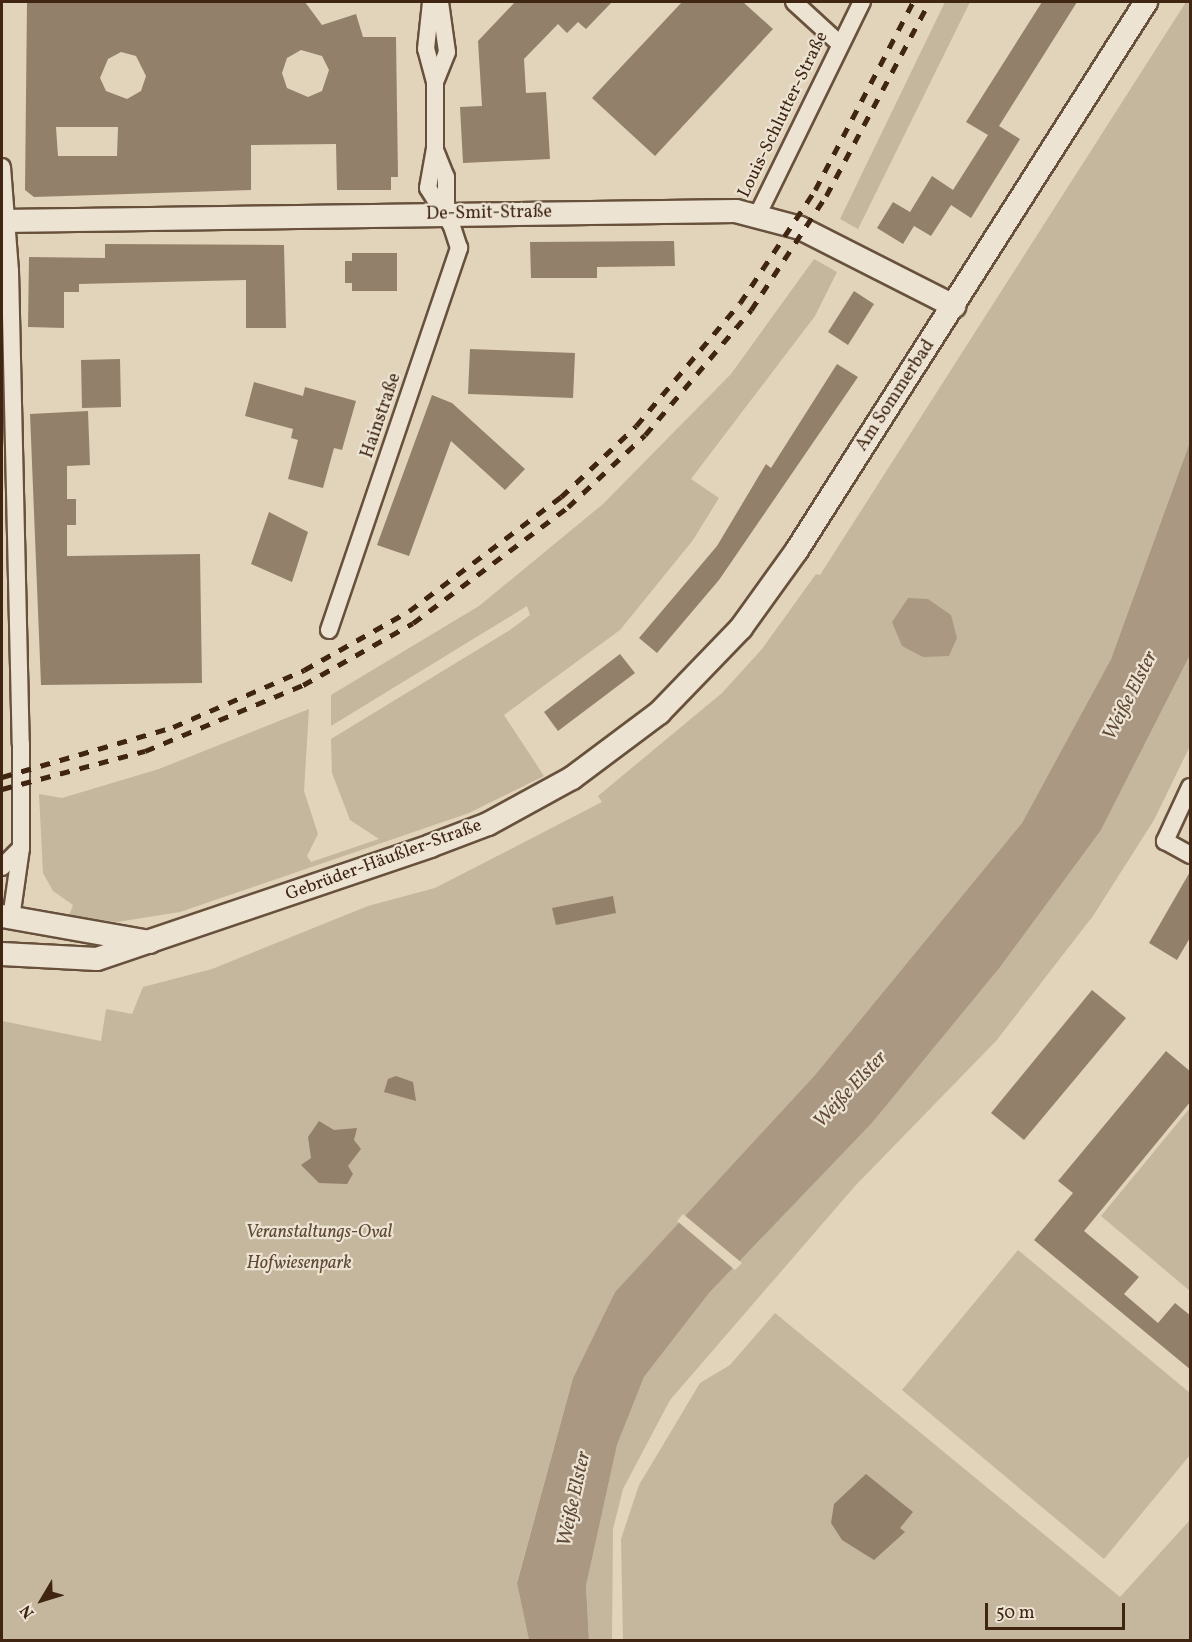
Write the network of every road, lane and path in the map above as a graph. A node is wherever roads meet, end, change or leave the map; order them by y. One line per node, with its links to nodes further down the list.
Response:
1 (431, 2): 7 (street, Hainstraße)
2 (440, 2): 7 (street, Hainstraße)
3 (794, 2): 6 (street)
4 (862, 2): 6 (street, Louis-Schlutter-Straße)
5 (1146, 2): 12 (main road, Am Sommerbad)
6 (840, 44): 9 (street, Louis-Schlutter-Straße)
7 (435, 82): 10 (street, Hainstraße)
8 (2, 167): 11 (street)
9 (758, 214): 10 (main road, De-Smit-Straße); 12 (main road, De-Smit-Straße)
10 (446, 216): 11 (main road, De-Smit-Straße); 13 (street, Hainstraße)
11 (4, 220): 16 (street)
12 (954, 306): 14 (main road, Am Sommerbad)
13 (329, 630)
14 (605, 756): 20 (main road, Gebrüder-Häußler-Straße)
15 (1191, 787): 17 (street)
16 (21, 848): 18 (street); 19 (street)
17 (1191, 855)
18 (2, 867)
19 (6, 917): 20 (main road, Gebrüder-Häußler-Straße); 21 (main road)
20 (151, 942): 21 (main road, Gebrüder-Häußler-Straße)
21 (3, 954)

